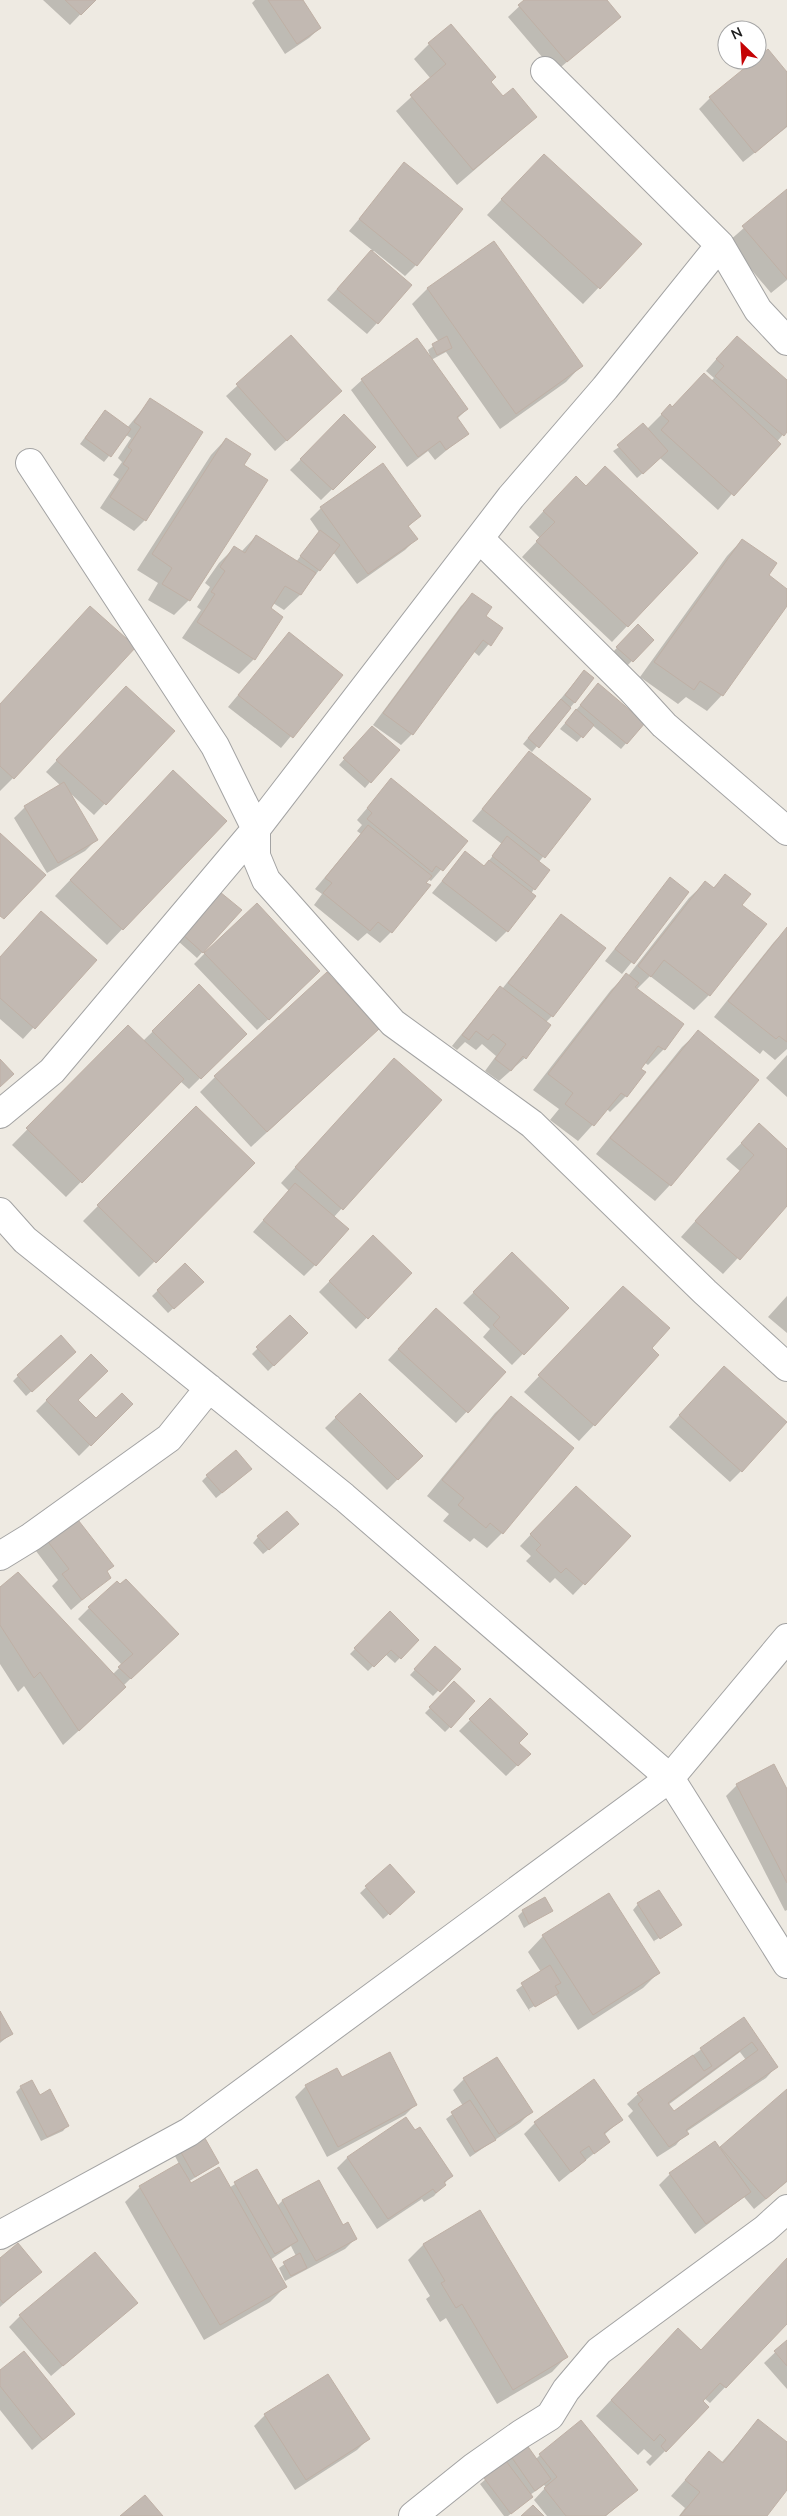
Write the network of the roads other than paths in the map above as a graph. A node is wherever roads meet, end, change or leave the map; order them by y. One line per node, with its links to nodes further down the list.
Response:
1 (545, 71): 2 (street)
2 (720, 245): 3 (street); 5 (street)
3 (787, 341)
4 (30, 463): 6 (street)
5 (480, 539): 6 (street); 7 (street)
6 (256, 829): 8 (street); 10 (street)
7 (787, 832)
8 (0, 1114)
9 (0, 1212): 11 (street)
10 (787, 1367)
11 (209, 1388): 12 (street); 14 (street)
12 (0, 1556)
13 (787, 1638): 14 (street)
14 (670, 1778): 15 (street); 17 (street)
15 (787, 1964)
16 (787, 2210): 18 (street)
17 (4, 2226)
18 (413, 2516)

